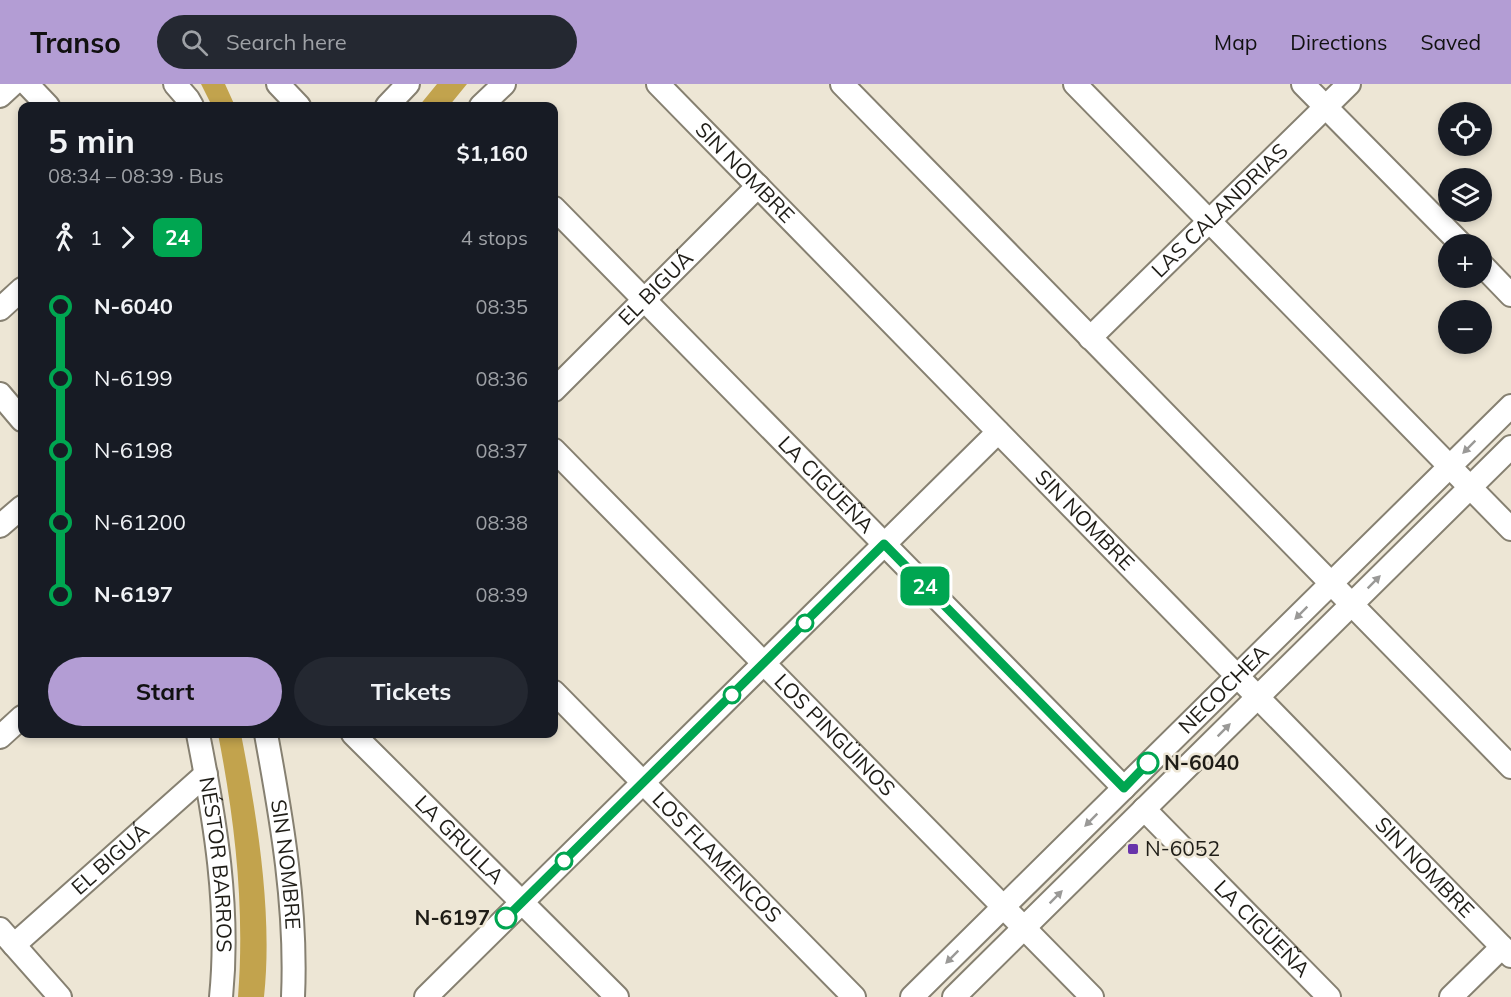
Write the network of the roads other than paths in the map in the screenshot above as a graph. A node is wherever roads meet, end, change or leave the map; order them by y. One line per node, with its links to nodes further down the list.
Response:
1 (13, 84): 12 (street)
2 (27, 84): 13 (street)
3 (175, 84): 14 (street)
4 (278, 84): 15 (street)
5 (408, 84): 16 (street)
6 (504, 84): 17 (street)
7 (658, 84): 19 (street, SIN NOMBRE)
8 (1075, 84): 21 (street)
9 (1302, 84): 18 (street)
10 (1348, 84): 18 (street, LAS CALANDRIAS)
11 (846, 86): 28 (street)
12 (0, 96)
13 (44, 102)
14 (190, 102)
15 (295, 102)
16 (391, 102)
17 (485, 102)
18 (1325, 107): 21 (street, LAS CALANDRIAS); 22 (street)
19 (758, 186): 26 (street, EL BIGUÁ); 33 (street, SIN NOMBRE)
20 (558, 212): 26 (street, LA CIGÜEÑA)
21 (1209, 221): 28 (street, LAS CALANDRIAS); 36 (street)
22 (1451, 234)
23 (1492, 275): 25 (street)
24 (18, 293): 27 (street)
25 (1511, 294)
26 (644, 300): 29 (street, EL BIGUÁ); 41 (street, LA CIGÜEÑA)
27 (0, 309)
28 (1090, 338): 42 (street)
29 (558, 386)
30 (0, 394): 32 (street)
31 (1511, 406): 36 (street, NECOCHEA, one-way to 36)
32 (18, 415)
33 (998, 432): 41 (street); 45 (street, SIN NOMBRE)
34 (1511, 447): 37 (street, NECOCHEA)
35 (558, 454): 44 (street, LOS PINGÜINOS)
36 (1450, 466): 37 (street); 42 (street, NECOCHEA)
37 (1470, 487): 40 (street); 43 (street, NECOCHEA, one-way to 37)
38 (18, 510): 39 (street)
39 (0, 526)
40 (1511, 529)
41 (884, 544): 44 (street); 56 (street, LA CIGÜEÑA)
42 (1331, 583): 43 (street); 45 (street, NECOCHEA, one-way to 45)
43 (1352, 604): 47 (street, NECOCHEA); 53 (street)
44 (764, 663): 55 (street); 59 (street, LOS PINGÜINOS)
45 (1237, 676): 47 (street, SIN NOMBRE); 56 (street, NECOCHEA)
46 (558, 696): 55 (street, LOS FLAMENCOS)
47 (1258, 697): 57 (street, NECOCHEA, one-way to 47); 62 (street, SIN NOMBRE)
48 (18, 721): 49 (street)
49 (0, 737)
50 (199, 738): 54 (street, NÉSTOR BARROS)
51 (267, 738): 65 (street, SIN NOMBRE)
52 (357, 738): 58 (street, LA GRULLA)
53 (1511, 767)
54 (206, 774): 61 (street, EL BIGUÁ); 64 (street, NÉSTOR BARROS)
55 (643, 783): 58 (street); 68 (street, LOS FLAMENCOS)
56 (1124, 788): 59 (street, NECOCHEA, one-way to 59)
57 (1144, 809): 60 (street, NECOCHEA, one-way to 57); 72 (street, LA CIGÜEÑA)
58 (522, 902): 66 (street); 67 (street, LA GRULLA)
59 (1003, 907): 60 (street, LOS PINGÜINOS); 69 (street, NECOCHEA, one-way to 69)
60 (1024, 928): 70 (street, NECOCHEA); 71 (street, LOS PINGÜINOS)
61 (7, 937): 63 (street)
62 (1506, 951): 73 (street)
63 (60, 997)
64 (221, 997)
65 (293, 997)
66 (426, 997)
67 (617, 997)
68 (854, 997)
69 (912, 997)
70 (954, 997)
71 (1092, 997)
72 (1329, 997)
73 (1451, 997)

